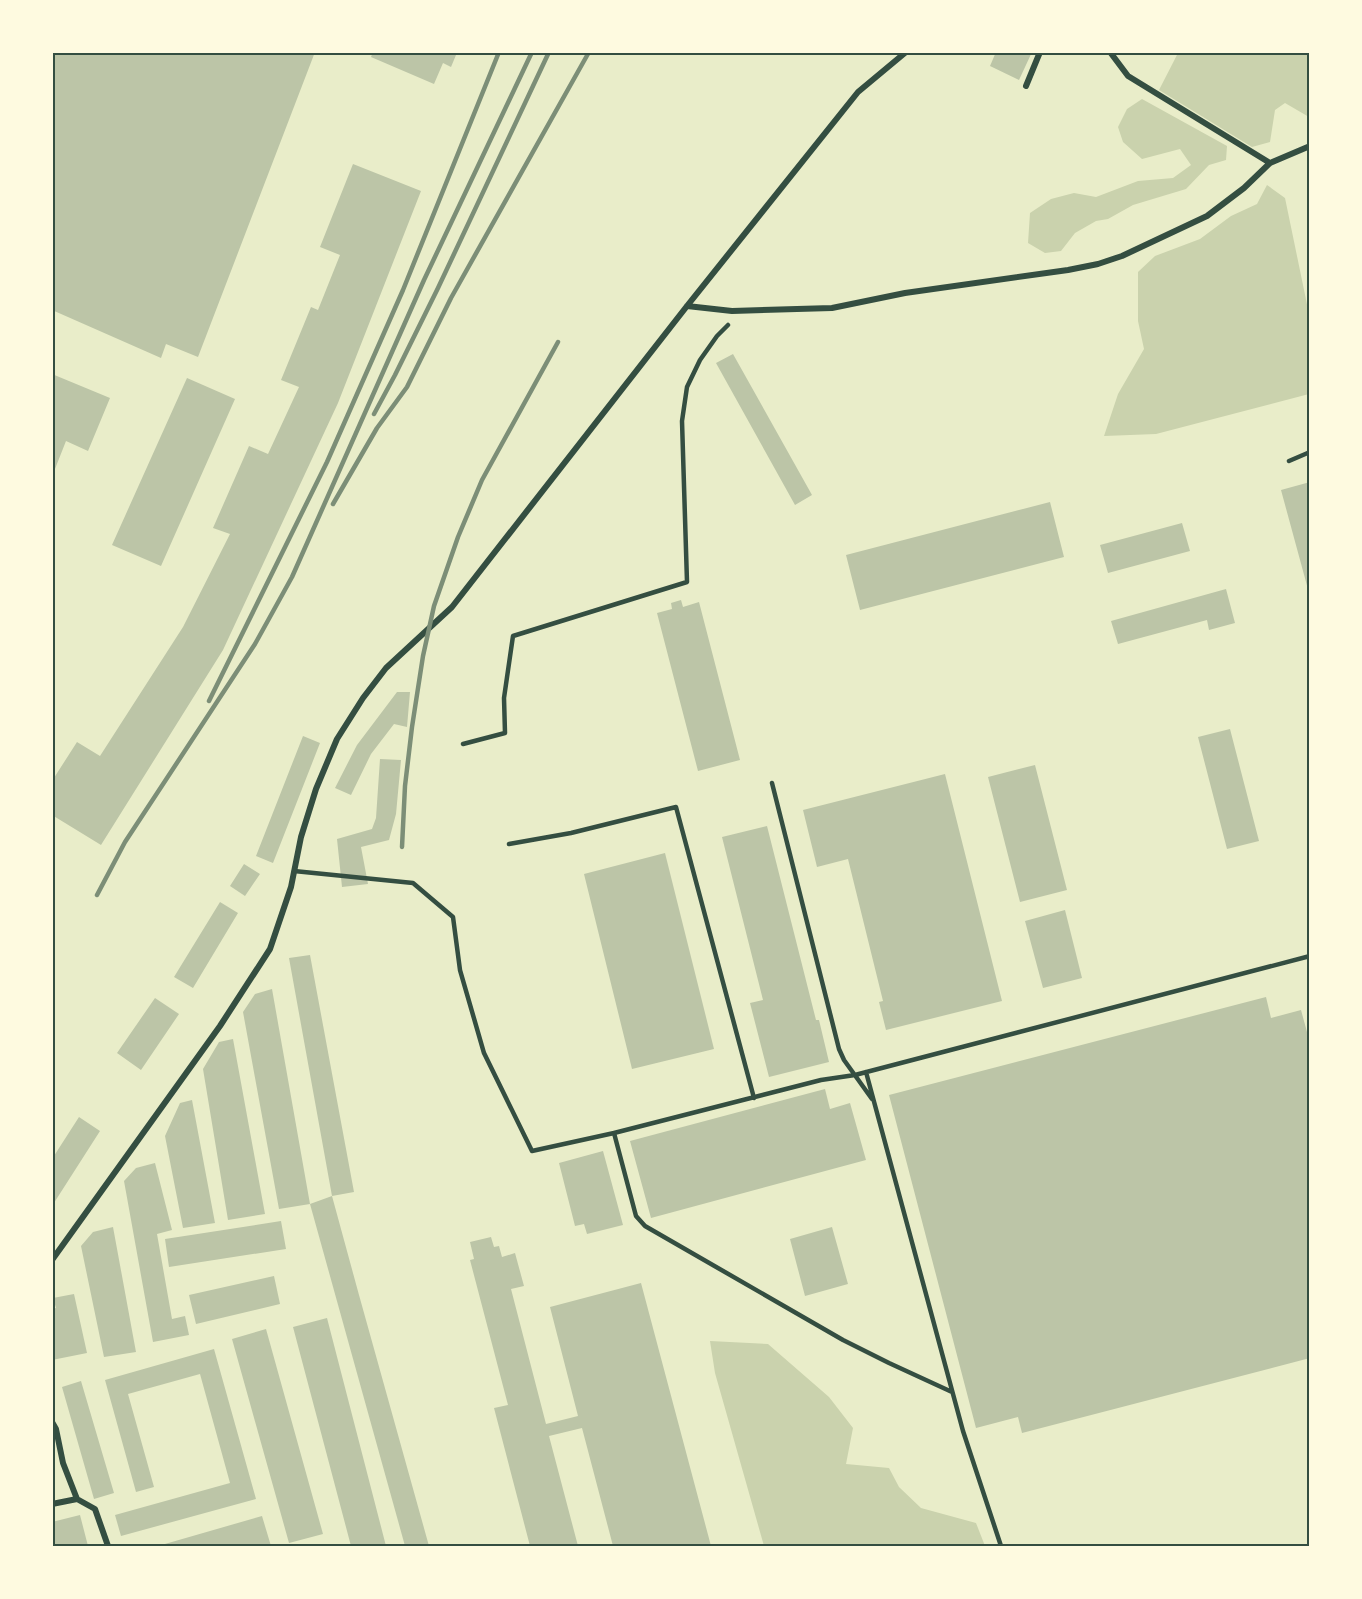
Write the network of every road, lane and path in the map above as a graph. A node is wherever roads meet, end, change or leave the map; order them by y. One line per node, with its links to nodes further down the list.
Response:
1 (906, 52): 7 (street)
2 (1040, 52): 4 (street)
3 (1110, 52): 6 (street)
4 (1026, 86)
5 (1310, 146): 6 (street)
6 (1270, 163): 7 (street)
7 (687, 306): 14 (street)
8 (728, 325): 11 (lane)
9 (1310, 452): 10 (lane)
10 (1289, 461)
11 (463, 744)
12 (772, 783): 17 (lane)
13 (509, 844): 18 (lane)
14 (294, 871): 20 (lane); 21 (street)
15 (1310, 956): 16 (lane)
16 (866, 1072): 17 (lane); 19 (lane)
17 (855, 1075): 18 (lane); 19 (lane)
18 (754, 1098): 20 (lane)
19 (874, 1101): 22 (lane)
20 (614, 1133): 22 (lane)
21 (52, 1260)
22 (952, 1392): 27 (lane)
23 (52, 1422): 24 (street)
24 (77, 1499): 25 (street); 26 (street)
25 (52, 1504)
26 (108, 1546)
27 (1001, 1546)

